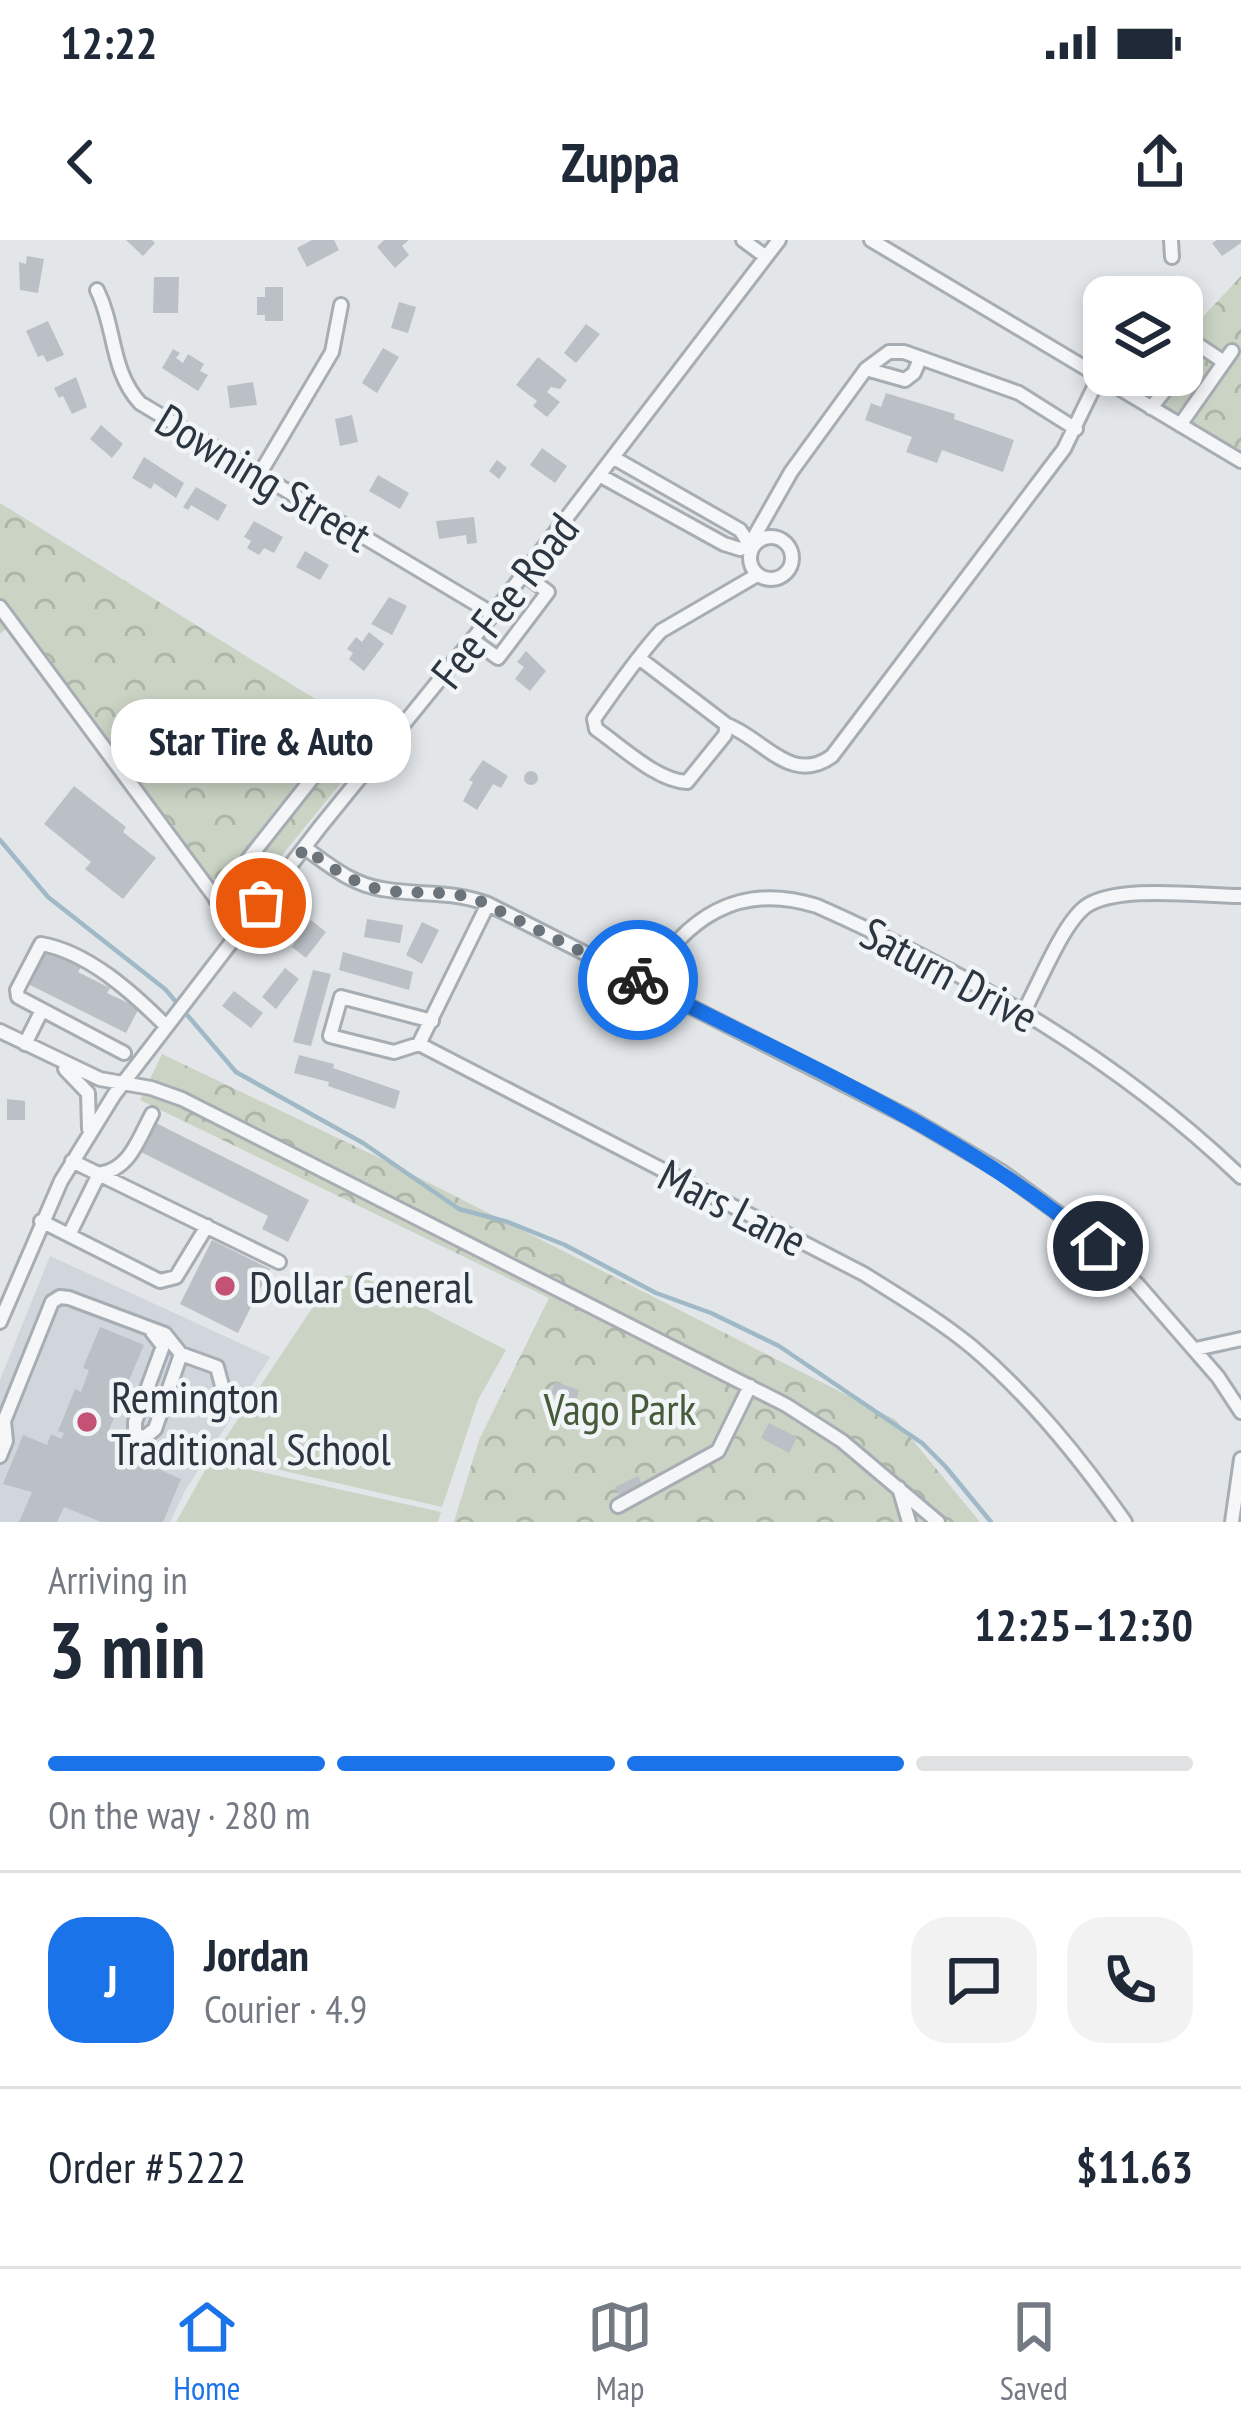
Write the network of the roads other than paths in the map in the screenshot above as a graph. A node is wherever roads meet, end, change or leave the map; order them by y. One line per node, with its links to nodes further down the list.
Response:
1 (743, 240): 5 (street)
2 (778, 240): 5 (street, Fee Fee Road)
3 (871, 240): 12 (street)
4 (1172, 240): 6 (street)
5 (766, 257): 21 (street, Fee Fee Road)
6 (1172, 257)
7 (97, 290): 23 (street, Downing Street)
8 (341, 305): 23 (street)
9 (1203, 348): 13 (street)
10 (920, 359): 11 (street); 11 (street); 20 (street)
11 (866, 369): 25 (street)
12 (1083, 370)
13 (1203, 392)
14 (1091, 396): 20 (street)
15 (1128, 396): 18 (street)
16 (1161, 396): 18 (street)
17 (1200, 396): 19 (street)
18 (1151, 409): 19 (street)
19 (1180, 425): 22 (street)
20 (1076, 430): 32 (street)
21 (614, 458): 24 (street, Fee Fee Road); 25 (street)
22 (1241, 461)
23 (259, 475): 29 (street, Downing Street)
24 (601, 476): 25 (street); 26 (street, Fee Fee Road)
25 (750, 547): 27 (street); 27 (street)
26 (524, 574): 29 (street, Fee Fee Road); 30 (street)
27 (757, 575): 31 (street)
28 (0, 607): 36 (street)
29 (493, 614): 30 (street, Fee Fee Road)
30 (473, 640): 33 (street, Fee Fee Road)
31 (639, 658): 32 (street); 32 (street)
32 (727, 725)
33 (368, 771): 34 (street, Fee Fee Road); 36 (street)
34 (305, 848): 37 (street); 38 (street, Fee Fee Road)
35 (1241, 896): 41 (street)
36 (216, 900): 38 (street)
37 (488, 904): 39 (street); 42 (street)
38 (239, 930): 43 (street, Fee Fee Road)
39 (646, 984): 41 (street, Saturn Drive); 62 (street)
40 (42, 1010): 43 (street); 45 (street); 47 (street)
41 (1024, 1011): 54 (street, Saturn Drive)
42 (432, 1021): 46 (street); 46 (street)
43 (167, 1024): 49 (street, Fee Fee Road)
44 (0, 1031): 45 (street)
45 (25, 1044): 48 (street)
46 (418, 1044): 74 (street, Mars Lane)
47 (124, 1053)
48 (50, 1057): 49 (street); 51 (street)
49 (122, 1083): 51 (street, Fee Fee Road); 64 (street)
50 (152, 1114): 53 (street)
51 (88, 1133): 52 (street, Fee Fee Road)
52 (72, 1162): 53 (street); 55 (street, Fee Fee Road)
53 (99, 1174): 56 (street); 57 (street)
54 (1241, 1178)
55 (41, 1221): 57 (street); 59 (street, Fee Fee Road)
56 (206, 1226): 57 (street); 58 (street)
57 (69, 1235)
58 (279, 1262)
59 (2, 1313)
60 (152, 1331): 63 (street); 63 (street); 67 (street)
61 (1241, 1339): 62 (street)
62 (1196, 1349): 66 (street)
63 (181, 1354): 65 (street)
64 (750, 1386): 70 (street); 71 (street)
65 (225, 1397)
66 (1241, 1412)
67 (2, 1421): 68 (street)
68 (0, 1456)
69 (1241, 1459): 75 (street)
70 (899, 1486): 72 (street); 73 (street)
71 (618, 1506)
72 (909, 1522)
73 (938, 1522)
74 (1125, 1522)
75 (1232, 1522)

